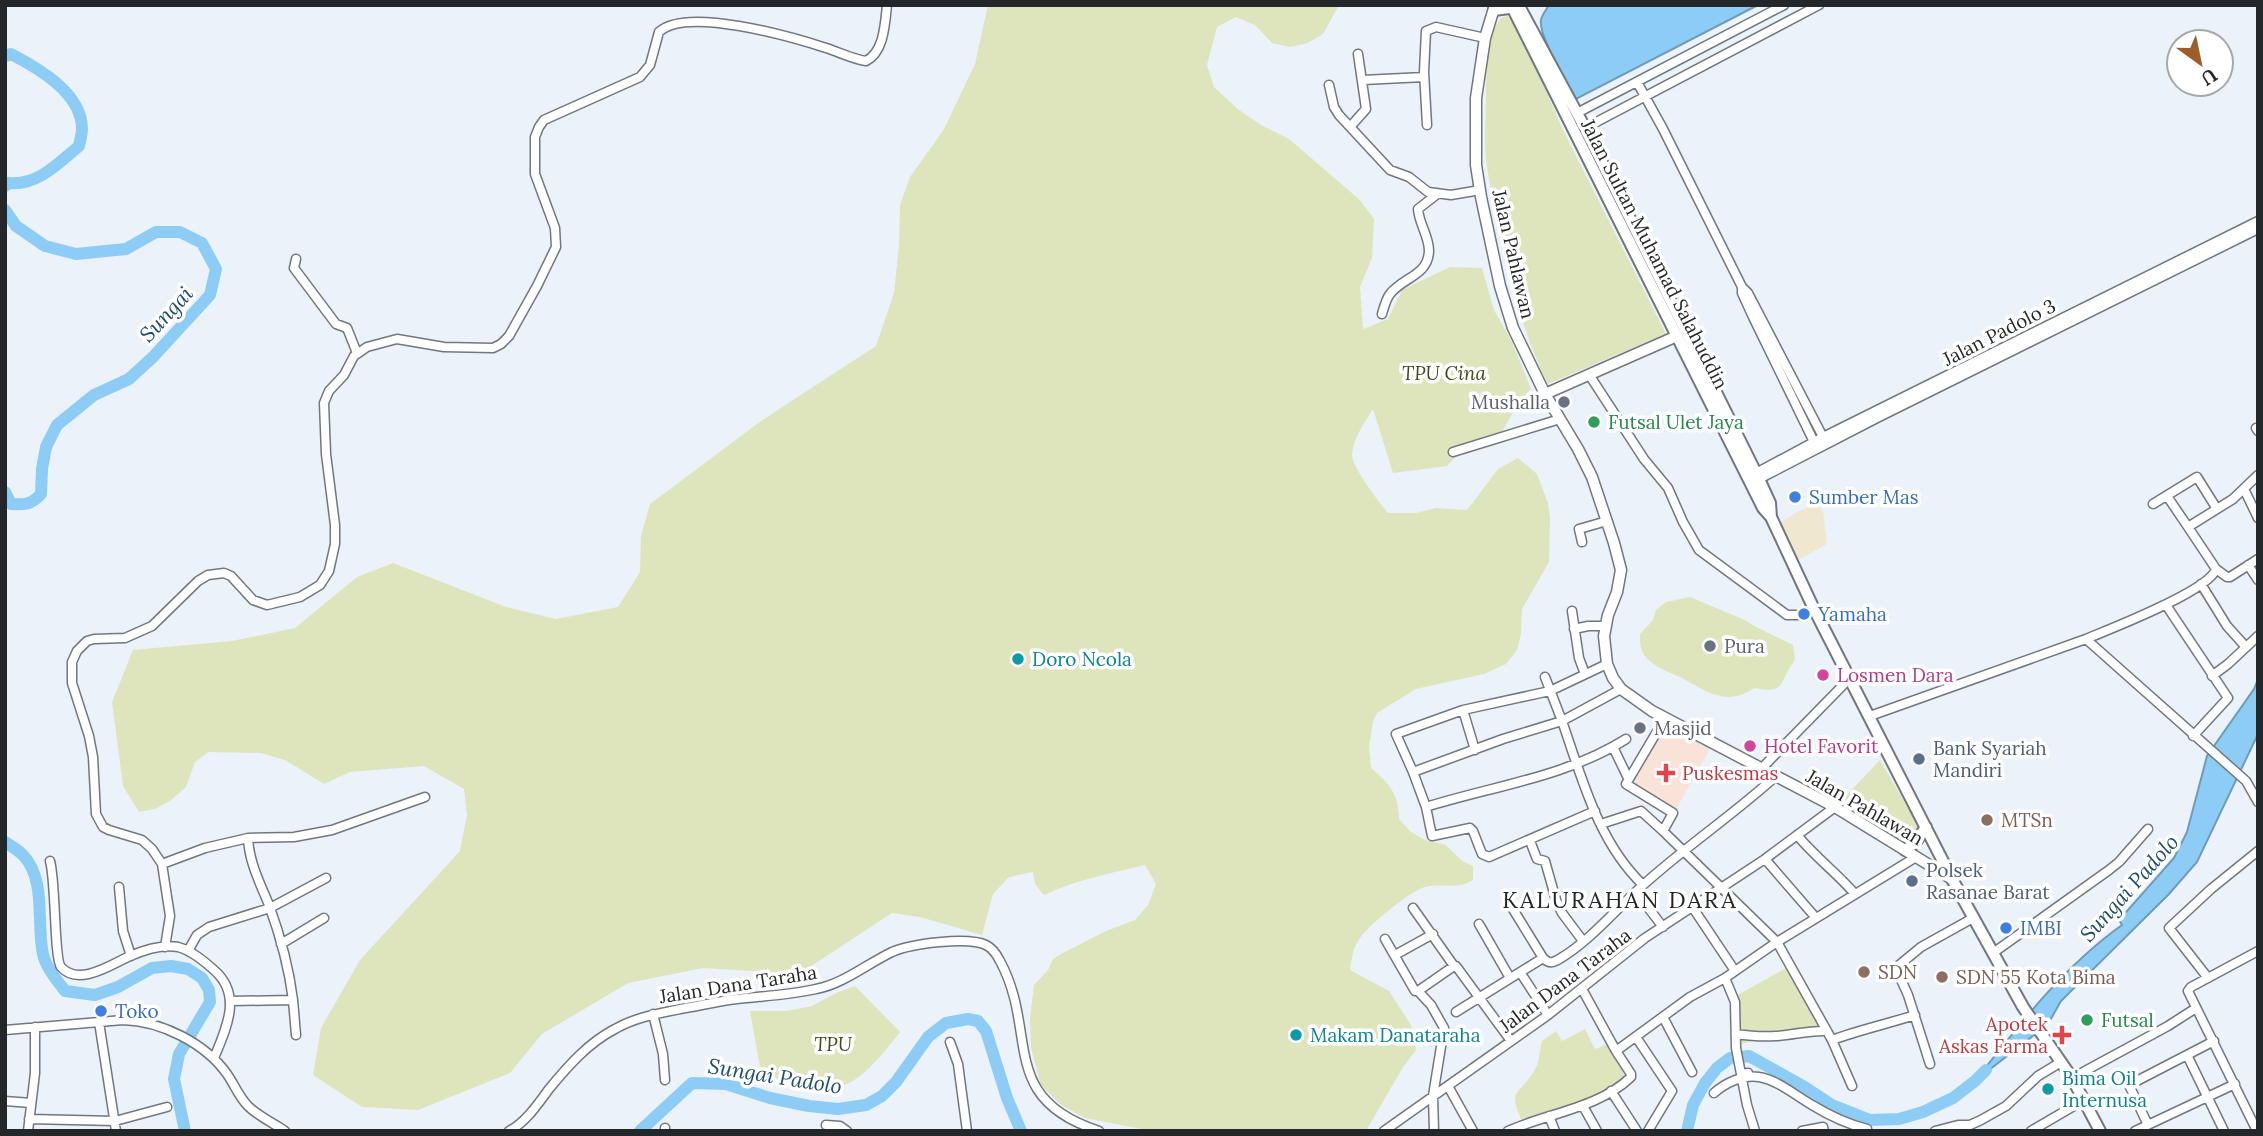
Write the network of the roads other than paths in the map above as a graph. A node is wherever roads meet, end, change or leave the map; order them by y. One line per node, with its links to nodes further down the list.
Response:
1 (887, 5): 26 (street)
2 (1784, 5): 10 (street)
3 (1819, 5): 12 (street)
4 (1515, 6): 5 (highway); 13 (highway, Jalan Sultan Muhamad Salahuddin); 25 (highway, Jalan Sultan Muhamad Salahuddin)
5 (1495, 8): 6 (main road, Jalan Pahlawan)
6 (1485, 38): 8 (street); 17 (main road, Jalan Pahlawan)
7 (1358, 54): 9 (street)
8 (1424, 76): 9 (street); 14 (street)
9 (1363, 80): 15 (street)
10 (1637, 82): 12 (street); 13 (street)
11 (1329, 85): 15 (street)
12 (1645, 97): 16 (street); 22 (street)
13 (1577, 113): 16 (highway, Jalan Sultan Muhamad Salahuddin)
14 (1427, 125)
15 (1350, 127): 18 (street)
16 (1585, 128): 35 (highway, Jalan Sultan Muhamad Salahuddin)
17 (1480, 190): 18 (street); 28 (main road, Jalan Pahlawan)
18 (1436, 195): 24 (street)
19 (2258, 221): 23 (street, Jalan Padolo 3)
20 (2258, 229): 23 (street, Jalan Padolo 3)
21 (296, 259): 26 (street)
22 (1742, 288): 31 (street); 32 (street)
23 (2131, 288): 29 (street, Jalan Padolo 3)
24 (1382, 314)
25 (1677, 336): 27 (main road); 40 (highway, Jalan Sultan Muhamad Salahuddin)
26 (357, 353): 96 (street)
27 (1590, 376): 28 (main road); 51 (street)
28 (1545, 394): 30 (main road, Jalan Pahlawan)
29 (1875, 415): 31 (street, Jalan Padolo 3); 35 (street, Jalan Padolo 3)
30 (1560, 419): 33 (street); 42 (main road, Jalan Pahlawan)
31 (1823, 437): 32 (street, Jalan Padolo 3)
32 (1814, 442): 35 (street, Jalan Padolo 3)
33 (1453, 452)
34 (2258, 475): 36 (street)
35 (1758, 476): 40 (highway, Jalan Sultan Muhamad Salahuddin)
36 (2244, 489): 39 (street); 41 (street)
37 (2166, 496): 38 (street); 39 (street); 43 (street)
38 (2153, 504)
39 (2217, 509): 43 (street)
40 (1771, 517): 51 (highway, Jalan Sultan Muhamad Salahuddin)
41 (2258, 517)
42 (1607, 520): 44 (street); 53 (main road, Jalan Pahlawan)
43 (2188, 527): 47 (street)
44 (1582, 542)
45 (2258, 559): 46 (street)
46 (2248, 565): 47 (street); 48 (street)
47 (2216, 569): 49 (street)
48 (2258, 580)
49 (2201, 584): 50 (street); 57 (street)
50 (2165, 605): 56 (street); 60 (street)
51 (1813, 607): 62 (highway, Jalan Sultan Muhamad Salahuddin)
52 (1572, 611): 54 (street)
53 (1606, 626): 54 (street); 58 (main road, Jalan Pahlawan)
54 (1573, 629): 59 (street)
55 (2258, 636): 57 (street)
56 (2086, 639): 66 (street); 69 (street)
57 (2246, 647): 60 (street)
58 (1607, 664): 59 (street); 63 (main road, Jalan Pahlawan)
59 (1585, 674): 64 (street)
60 (2212, 676): 69 (street)
61 (1545, 677): 64 (street)
62 (1850, 678): 66 (highway, Jalan Sultan Muhamad Salahuddin); 74 (street)
63 (1621, 689): 67 (main road, Jalan Pahlawan); 68 (street)
64 (1550, 691): 65 (street); 68 (street)
65 (1463, 710): 72 (street); 75 (street)
66 (1870, 716): 84 (highway, Jalan Sultan Muhamad Salahuddin)
67 (1665, 718): 74 (main road, Jalan Pahlawan); 77 (street)
68 (1562, 721): 72 (street); 73 (street)
69 (2193, 736): 79 (street)
70 (1626, 739): 71 (street)
71 (1613, 747): 73 (street); 77 (street)
72 (1475, 750): 75 (street)
73 (1577, 762): 80 (street); 82 (street)
74 (1762, 768): 76 (main road, Jalan Pahlawan)
75 (1413, 772): 80 (street)
76 (1776, 776): 81 (main road, Jalan Pahlawan); 92 (street)
77 (1628, 778): 86 (street)
78 (425, 796): 88 (street)
79 (2258, 803)
80 (1426, 807): 89 (street)
81 (1835, 807): 87 (street, Jalan Dana Taraha); 90 (main road, Jalan Pahlawan)
82 (1595, 811): 83 (street); 89 (street)
83 (1601, 824): 86 (street); 99 (street)
84 (1926, 827): 90 (highway); 98 (highway, Jalan Sultan Muhamad Salahuddin)
85 (2148, 829): 121 (street)
86 (1663, 831): 92 (street)
87 (1797, 835): 94 (street, Jalan Dana Taraha); 103 (street)
88 (248, 838): 96 (street); 105 (street)
89 (1530, 841): 115 (street)
90 (1905, 850): 93 (main road, Jalan Pahlawan)
91 (2258, 851): 130 (street)
92 (1684, 852): 99 (street); 101 (street)
93 (1916, 857): 98 (main road, Jalan Pahlawan); 103 (street)
94 (1765, 859): 101 (street, Jalan Dana Taraha); 109 (street)
95 (50, 861): 123 (street)
96 (162, 864): 118 (street)
97 (326, 878): 105 (street)
98 (1952, 878): 110 (highway, Jalan Sultan Muhamad Salahuddin)
99 (1643, 885): 102 (street)
100 (119, 887): 123 (street)
101 (1720, 888): 107 (street, Jalan Dana Taraha); 116 (street)
102 (1636, 892): 112 (street); 115 (street)
103 (1855, 894): 109 (street)
104 (1508, 901): 124 (street)
105 (270, 908): 117 (street); 119 (street)
106 (1413, 908): 113 (street)
107 (1693, 908): 112 (street, Jalan Dana Taraha); 126 (street)
108 (324, 918): 117 (street)
109 (1816, 918): 116 (street)
110 (1973, 918): 121 (highway, Jalan Sultan Muhamad Salahuddin); 140 (street)
111 (1479, 923): 128 (street)
112 (1662, 927): 131 (street, Jalan Dana Taraha)
113 (1433, 934): 122 (street); 125 (street)
114 (1385, 939): 122 (street)
115 (1583, 942): 124 (street)
116 (1777, 942): 126 (street); 145 (street)
117 (281, 944): 134 (street)
118 (165, 947): 119 (street); 123 (street)
119 (188, 951): 135 (street)
120 (2258, 951): 130 (street)
121 (1993, 953): 156 (highway, Jalan Sultan Muhamad Salahuddin)
122 (1395, 955): 132 (street)
123 (131, 956)
124 (1543, 958): 127 (street)
125 (1454, 966): 132 (street); 133 (street)
126 (1735, 971): 129 (street)
127 (1520, 972): 128 (street); 139 (street)
128 (1510, 978): 133 (street)
129 (1725, 978): 141 (street); 146 (street)
130 (2208, 978): 136 (street)
131 (1582, 989): 139 (street, Jalan Dana Taraha); 153 (street)
132 (1418, 992): 167 (street)
133 (1479, 999): 137 (street); 150 (street)
134 (293, 1000): 135 (street); 147 (street)
135 (231, 1001): 155 (street)
136 (2196, 1008): 151 (street); 160 (street)
137 (1456, 1012)
138 (653, 1014): 161 (street); 184 (street, Jalan Dana Taraha); 187 (street, Jalan Dana Taraha)
139 (1548, 1015): 150 (street, Jalan Dana Taraha)
140 (1914, 1015): 149 (street); 157 (street)
141 (1663, 1017): 148 (street); 158 (street)
142 (99, 1022): 143 (street); 155 (street); 178 (street)
143 (35, 1027): 144 (street); 171 (street)
144 (5, 1030)
145 (1826, 1031): 146 (street); 149 (street)
146 (1736, 1034): 159 (street)
147 (296, 1035)
148 (1636, 1037): 153 (street); 195 (street)
149 (1832, 1040): 164 (street)
150 (1511, 1041): 163 (street, Jalan Dana Taraha)
151 (2214, 1041): 154 (street); 162 (street)
152 (950, 1042): 186 (street)
153 (1616, 1051): 165 (street)
154 (2187, 1055): 168 (street); 177 (street)
155 (214, 1058): 183 (street)
156 (2061, 1062): 160 (highway, Jalan Sultan Muhamad Salahuddin); 179 (street)
157 (1930, 1064)
158 (1692, 1073)
159 (1741, 1075): 166 (street); 180 (street); 196 (street)
160 (2072, 1077): 169 (highway, Jalan Sultan Muhamad Salahuddin)
161 (665, 1080)
162 (2235, 1084): 168 (street); 181 (street)
163 (1448, 1086): 167 (street, Jalan Dana Taraha); 190 (street)
164 (1852, 1086)
165 (1611, 1091): 172 (street); 194 (street)
166 (1714, 1093)
167 (1433, 1096): 188 (street, Jalan Dana Taraha); 189 (street)
168 (2208, 1097): 177 (street); 203 (street)
169 (2084, 1100): 200 (street); 201 (highway, Jalan Sultan Muhamad Salahuddin)
170 (5, 1101): 171 (street)
171 (31, 1104): 175 (street)
172 (1583, 1106): 174 (street); 193 (street)
173 (167, 1107): 178 (street)
174 (1549, 1116): 191 (street); 192 (street)
175 (29, 1119): 178 (street); 182 (street)
176 (826, 1125): 185 (street)
177 (2148, 1125): 202 (street)
178 (116, 1126)
179 (1962, 1128): 199 (street)
180 (1867, 1129)
181 (2256, 1130)
182 (28, 1131)
183 (285, 1131)
184 (509, 1131)
185 (847, 1131)
186 (967, 1131)
187 (1100, 1131)
188 (1384, 1131)
189 (1434, 1131)
190 (1473, 1131)
191 (1508, 1131)
192 (1555, 1131)
193 (1597, 1131)
194 (1637, 1131)
195 (1648, 1131)
196 (1755, 1131)
197 (1802, 1131): 198 (street)
198 (1824, 1131)
199 (1935, 1131)
200 (2031, 1131)
201 (2100, 1131)
202 (2135, 1131)
203 (2224, 1131)

